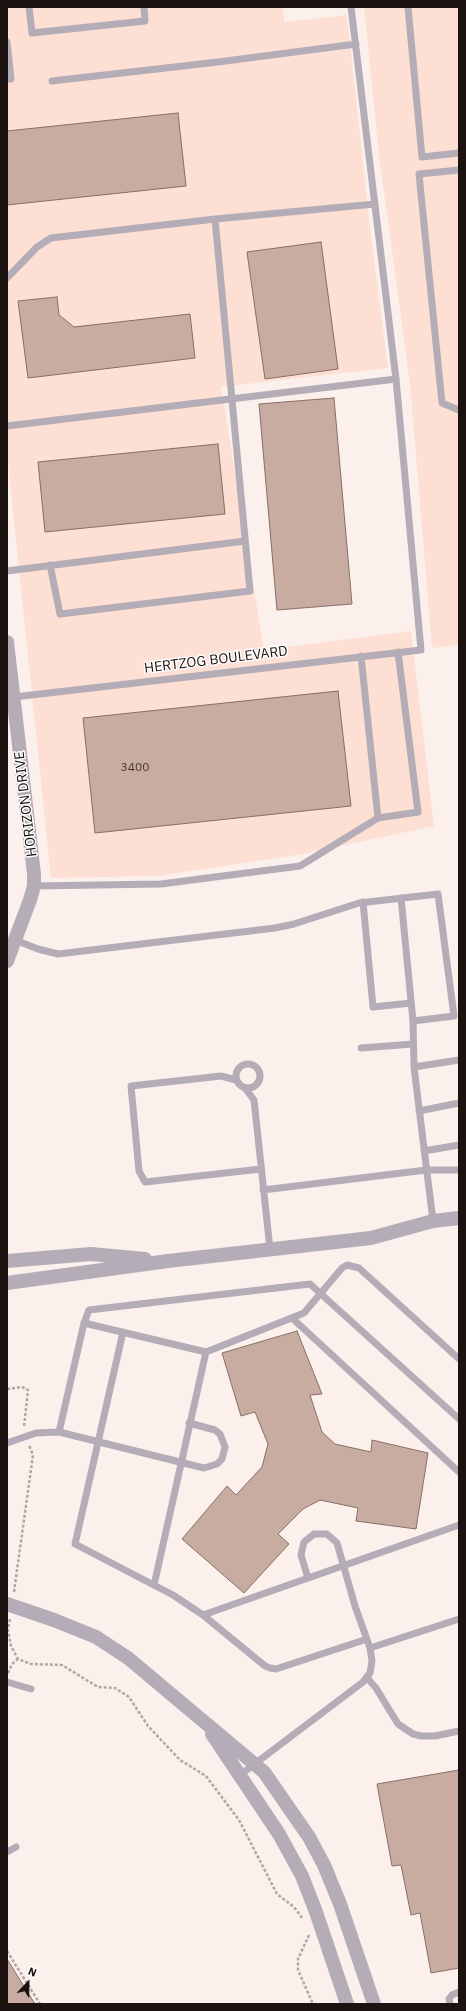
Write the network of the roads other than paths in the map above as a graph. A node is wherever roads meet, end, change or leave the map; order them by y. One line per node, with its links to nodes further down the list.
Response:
1 (29, 7): 2 (lane)
2 (144, 7)
3 (351, 7): 6 (lane)
4 (408, 7): 9 (lane)
5 (7, 42): 7 (lane)
6 (356, 44): 8 (lane); 11 (lane)
7 (7, 79)
8 (52, 81)
9 (459, 153)
10 (459, 170): 16 (lane)
11 (375, 204): 12 (lane); 14 (lane)
12 (215, 220): 13 (lane); 15 (lane)
13 (7, 278)
14 (396, 379): 15 (lane); 22 (lane, HERTZOG BOULEVARD)
15 (231, 399): 17 (lane); 18 (lane)
16 (459, 410)
17 (7, 426)
18 (245, 541): 19 (lane); 19 (lane)
19 (50, 565): 20 (lane)
20 (7, 571)
21 (7, 642): 24 (street, HORIZON DRIVE)
22 (398, 652): 23 (lane, HERTZOG BOULEVARD); 25 (lane)
23 (361, 656): 24 (lane, HERTZOG BOULEVARD); 25 (lane)
24 (11, 691): 26 (street, HORIZON DRIVE)
25 (378, 818): 26 (lane)
26 (34, 886): 29 (street, HORIZON DRIVE)
27 (401, 898): 28 (lane); 31 (lane); 32 (lane)
28 (364, 902): 29 (lane); 31 (lane)
29 (16, 940): 30 (street, HORIZON DRIVE)
30 (7, 961)
31 (411, 1003): 32 (lane)
32 (413, 1021): 33 (lane)
33 (413, 1044): 34 (lane); 36 (lane)
34 (361, 1048)
35 (459, 1060): 36 (lane)
36 (414, 1067): 40 (lane)
37 (236, 1080): 38 (lane); 38 (lane); 43 (lane)
38 (245, 1088): 43 (lane)
39 (459, 1103): 40 (lane)
40 (419, 1110): 42 (lane)
41 (459, 1145): 42 (lane)
42 (424, 1151): 44 (lane)
43 (261, 1169): 46 (lane)
44 (426, 1170): 45 (lane); 46 (lane); 48 (lane)
45 (459, 1170)
46 (263, 1190): 49 (lane)
47 (459, 1218): 48 (street)
48 (432, 1221): 49 (street)
49 (270, 1249): 51 (street)
50 (7, 1261): 51 (street)
51 (168, 1261): 52 (street)
52 (7, 1283)
53 (320, 1294): 54 (lane); 55 (lane); 58 (lane); 59 (lane)
54 (292, 1318): 57 (lane); 65 (lane)
55 (84, 1322): 56 (lane); 61 (lane)
56 (123, 1332): 57 (lane); 62 (lane)
57 (206, 1352): 60 (lane)
58 (459, 1359)
59 (459, 1419)
60 (189, 1423): 64 (lane); 64 (lane)
61 (58, 1432): 62 (lane); 63 (lane)
62 (98, 1442): 64 (lane); 69 (lane)
63 (7, 1443)
64 (180, 1462): 69 (lane)
65 (459, 1472)
66 (459, 1525): 67 (lane)
67 (344, 1565): 68 (lane); 68 (lane); 73 (lane)
68 (308, 1578): 71 (lane)
69 (154, 1585): 71 (lane)
70 (10, 1605): 78 (street)
71 (203, 1615): 73 (lane)
72 (459, 1619): 74 (lane)
73 (367, 1639): 74 (lane)
74 (370, 1648): 75 (lane)
75 (367, 1678): 79 (lane); 80 (lane)
76 (7, 1682): 77 (lane)
77 (30, 1689)
78 (202, 1718): 80 (street); 81 (street)
79 (459, 1731)
80 (254, 1764): 81 (lane); 86 (street)
81 (240, 1775): 85 (street)
82 (16, 1847): 83 (lane)
83 (7, 1852)
84 (459, 1992): 87 (lane)
85 (347, 2004)
86 (374, 2004)
87 (450, 2004)

